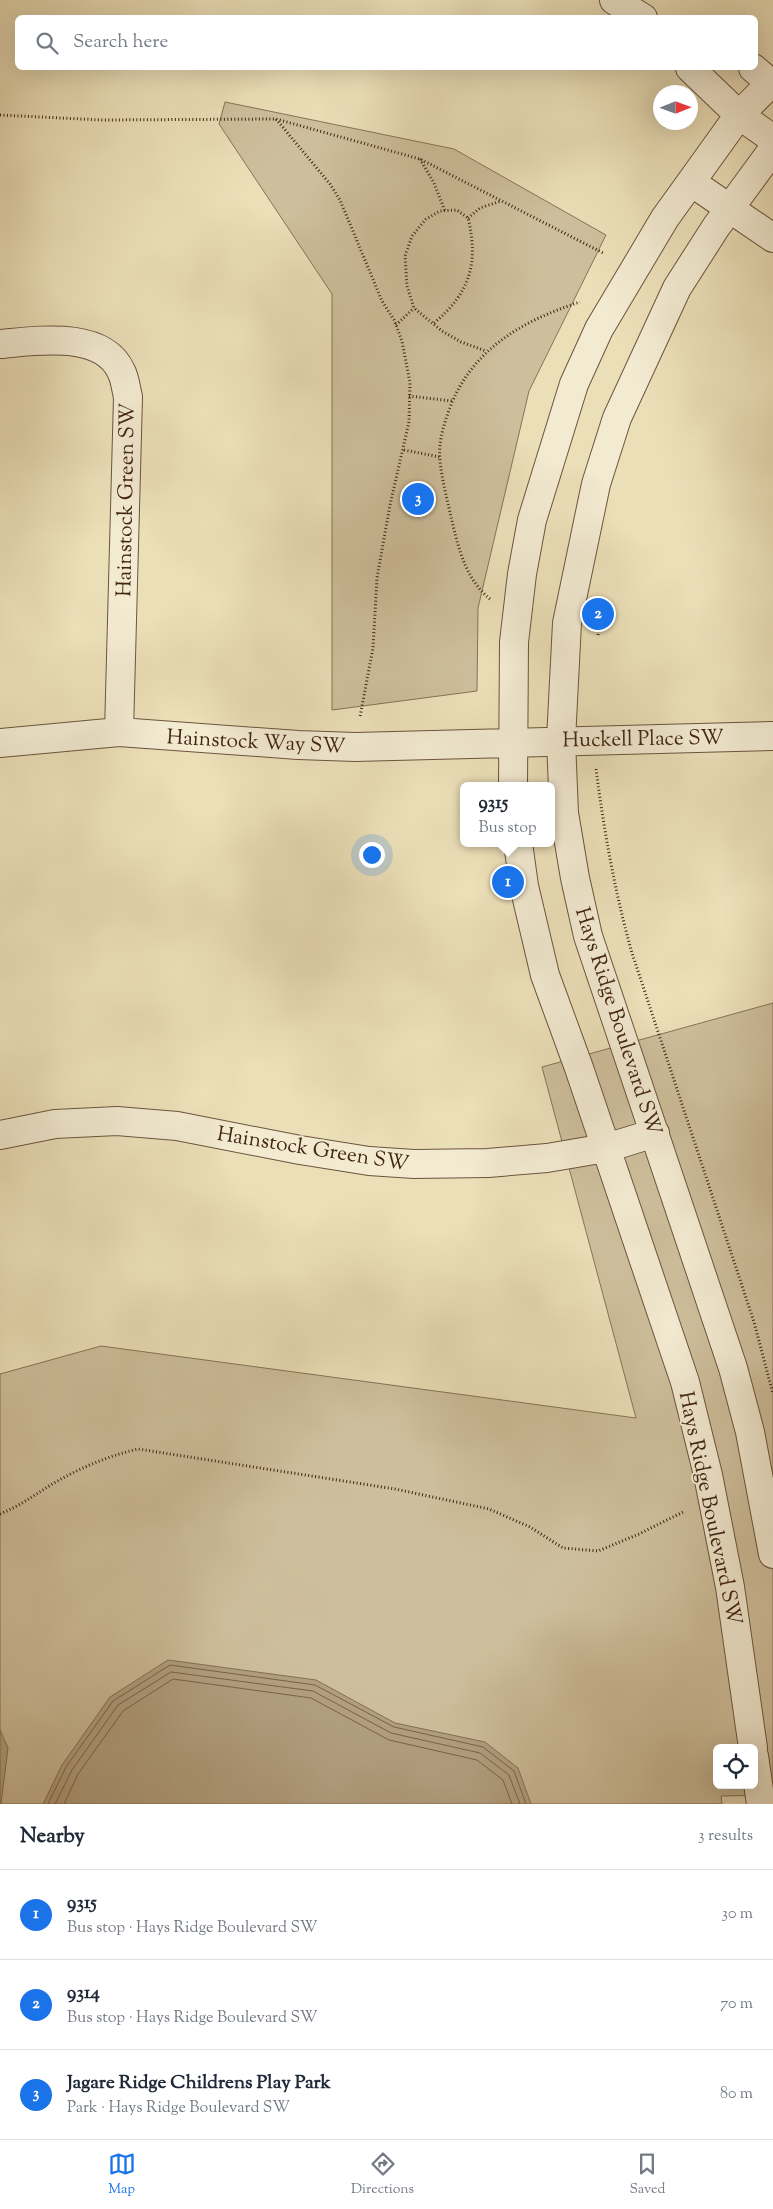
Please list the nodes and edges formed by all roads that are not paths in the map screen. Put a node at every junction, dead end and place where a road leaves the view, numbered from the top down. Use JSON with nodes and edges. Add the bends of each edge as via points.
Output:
{"nodes":[{"id":1,"x":614,"y":0,"type":"edge"},
{"id":2,"x":638,"y":15,"type":"edge"},
{"id":3,"x":692,"y":70,"type":"edge"},
{"id":4,"x":768,"y":79,"type":"edge"},
{"id":5,"x":740,"y":115,"type":"junction"},
{"id":6,"x":773,"y":139,"type":"edge"},
{"id":7,"x":773,"y":150,"type":"edge"},
{"id":8,"x":691,"y":182,"type":"junction"},
{"id":9,"x":730,"y":209,"type":"junction"},
{"id":10,"x":773,"y":238,"type":"edge"},
{"id":11,"x":0,"y":344,"type":"edge"},
{"id":12,"x":119,"y":732,"type":"junction"},
{"id":13,"x":773,"y":736,"type":"edge"},
{"id":14,"x":561,"y":740,"type":"junction"},
{"id":15,"x":512,"y":741,"type":"junction"},
{"id":16,"x":0,"y":742,"type":"edge"},
{"id":17,"x":513,"y":782,"type":"edge"},
{"id":18,"x":519,"y":847,"type":"edge"},
{"id":19,"x":655,"y":1133,"type":"junction"},
{"id":20,"x":0,"y":1135,"type":"edge"},
{"id":21,"x":606,"y":1148,"type":"junction"},
{"id":22,"x":773,"y":1554,"type":"edge"},
{"id":23,"x":752,"y":1744,"type":"edge"},
{"id":24,"x":758,"y":1783,"type":"edge"},
{"id":25,"x":761,"y":1804,"type":"edge"}],
"edges":[{"from":1,"to":2,"type":"street"},
{"from":3,"to":5,"type":"street"},
{"from":4,"to":5,"type":"street"},
{"from":5,"to":6,"type":"street"},
{"from":5,"to":8,"type":"street"},
{"from":7,"to":9,"type":"street","name":"Hays Ridge Boulevard SW"},
{"from":8,"to":9,"type":"street"},
{"from":8,"to":15,"type":"street","via":[[625,282],[599,328],[574,384],[532,520],[522,574],[514,642]]},
{"from":9,"to":10,"type":"street"},
{"from":9,"to":14,"type":"street","name":"Hays Ridge Boulevard SW","via":[[677,288],[617,418],[599,474],[567,623]]},
{"from":11,"to":12,"type":"street","name":"Hainstock Green SW","via":[[51,340],[81,344],[104,350],[121,370],[128,397]]},
{"from":12,"to":15,"type":"street","name":"Hainstock Way SW","via":[[298,745],[396,747]]},
{"from":12,"to":16,"type":"street","name":"Hainstock Way SW"},
{"from":13,"to":14,"type":"street","name":"Huckell Place SW"},
{"from":14,"to":15,"type":"street","name":"Huckell Place SW"},
{"from":14,"to":19,"type":"street","name":"Hays Ridge Boulevard SW","via":[[564,813],[588,936]]},
{"from":15,"to":17,"type":"street"},
{"from":18,"to":21,"type":"street","name":"Hays Ridge Boulevard SW","via":[[524,886],[545,975]]},
{"from":19,"to":21,"type":"street","name":"Hainstock Green SW"},
{"from":19,"to":22,"type":"street","name":"Hays Ridge Boulevard SW","via":[[733,1368],[750,1432]]},
{"from":20,"to":21,"type":"street","name":"Hainstock Green SW","via":[[55,1124],[116,1122],[177,1126],[300,1150],[369,1161],[414,1164],[488,1163]]},
{"from":21,"to":23,"type":"street","name":"Hays Ridge Boulevard SW","via":[[685,1382],[708,1475],[730,1587]]},
{"from":24,"to":25,"type":"street"}]}
